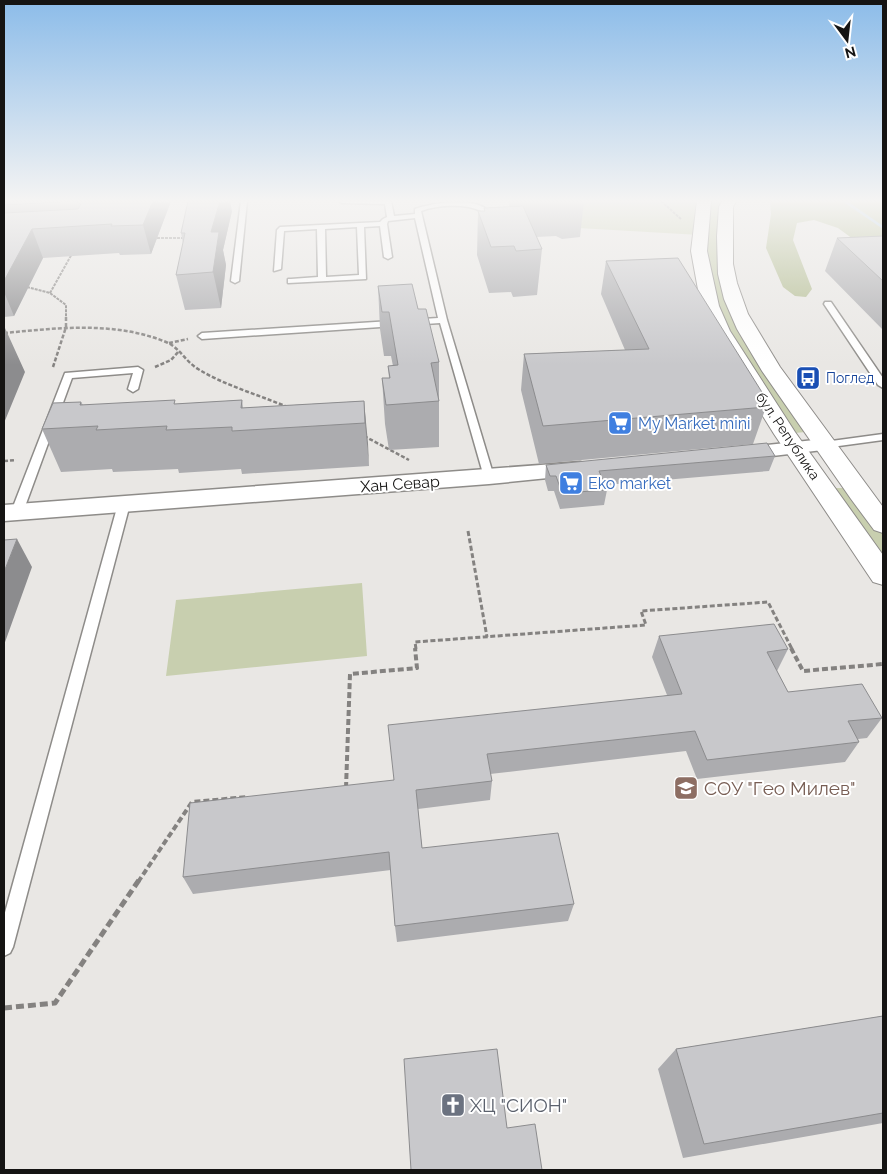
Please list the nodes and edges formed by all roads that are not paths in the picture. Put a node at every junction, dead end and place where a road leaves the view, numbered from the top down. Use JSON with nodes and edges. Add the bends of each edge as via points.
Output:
{"nodes":[{"id":1,"x":238,"y":256,"type":"edge"},
{"id":2,"x":278,"y":256,"type":"edge"},
{"id":3,"x":322,"y":256,"type":"edge"},
{"id":4,"x":362,"y":256,"type":"edge"},
{"id":5,"x":428,"y":256,"type":"edge"},
{"id":6,"x":700,"y":256,"type":"edge"},
{"id":7,"x":723,"y":256,"type":"edge"},
{"id":8,"x":277,"y":270,"type":"dead end"},
{"id":9,"x":322,"y":279,"type":"junction"},
{"id":10,"x":235,"y":281,"type":"dead end"},
{"id":11,"x":291,"y":281,"type":"dead end"},
{"id":12,"x":828,"y":304,"type":"dead end"},
{"id":13,"x":443,"y":320,"type":"junction"},
{"id":14,"x":202,"y":336,"type":"dead end"},
{"id":15,"x":883,"y":385,"type":"edge"},
{"id":16,"x":133,"y":389,"type":"dead end"},
{"id":17,"x":883,"y":438,"type":"edge"},
{"id":18,"x":824,"y":445,"type":"junction"},
{"id":19,"x":795,"y":447,"type":"junction"},
{"id":20,"x":718,"y":456,"type":"edge"},
{"id":21,"x":596,"y":467,"type":"edge"},
{"id":22,"x":489,"y":477,"type":"junction"},
{"id":23,"x":124,"y":504,"type":"junction"},
{"id":24,"x":10,"y":512,"type":"edge"},
{"id":25,"x":883,"y":524,"type":"edge"},
{"id":26,"x":883,"y":576,"type":"edge"},
{"id":27,"x":4,"y":947,"type":"edge"}],
"edges":[{"from":1,"to":10,"type":"lane"},
{"from":2,"to":8,"type":"lane"},
{"from":3,"to":9,"type":"lane"},
{"from":4,"to":9,"type":"lane","via":[[363,277]]},
{"from":5,"to":13,"type":"lane"},
{"from":6,"to":19,"type":"street","name":"бул. Република","via":[[710,306],[720,331]]},
{"from":7,"to":18,"type":"street","name":"бул. Република","via":[[736,307],[760,353]]},
{"from":9,"to":11,"type":"lane"},
{"from":12,"to":15,"type":"lane"},
{"from":13,"to":14,"type":"lane"},
{"from":13,"to":22,"type":"lane"},
{"from":16,"to":24,"type":"lane","via":[[138,370],[68,375]]},
{"from":17,"to":18,"type":"lane"},
{"from":18,"to":19,"type":"street"},
{"from":18,"to":25,"type":"street","name":"бул. Република"},
{"from":19,"to":20,"type":"street"},
{"from":19,"to":26,"type":"street","name":"бул. Република"},
{"from":21,"to":22,"type":"street","name":"Хан Севар"},
{"from":22,"to":23,"type":"street","name":"Хан Севар"},
{"from":23,"to":24,"type":"street","name":"Хан Севар"},
{"from":23,"to":27,"type":"lane"}]}
